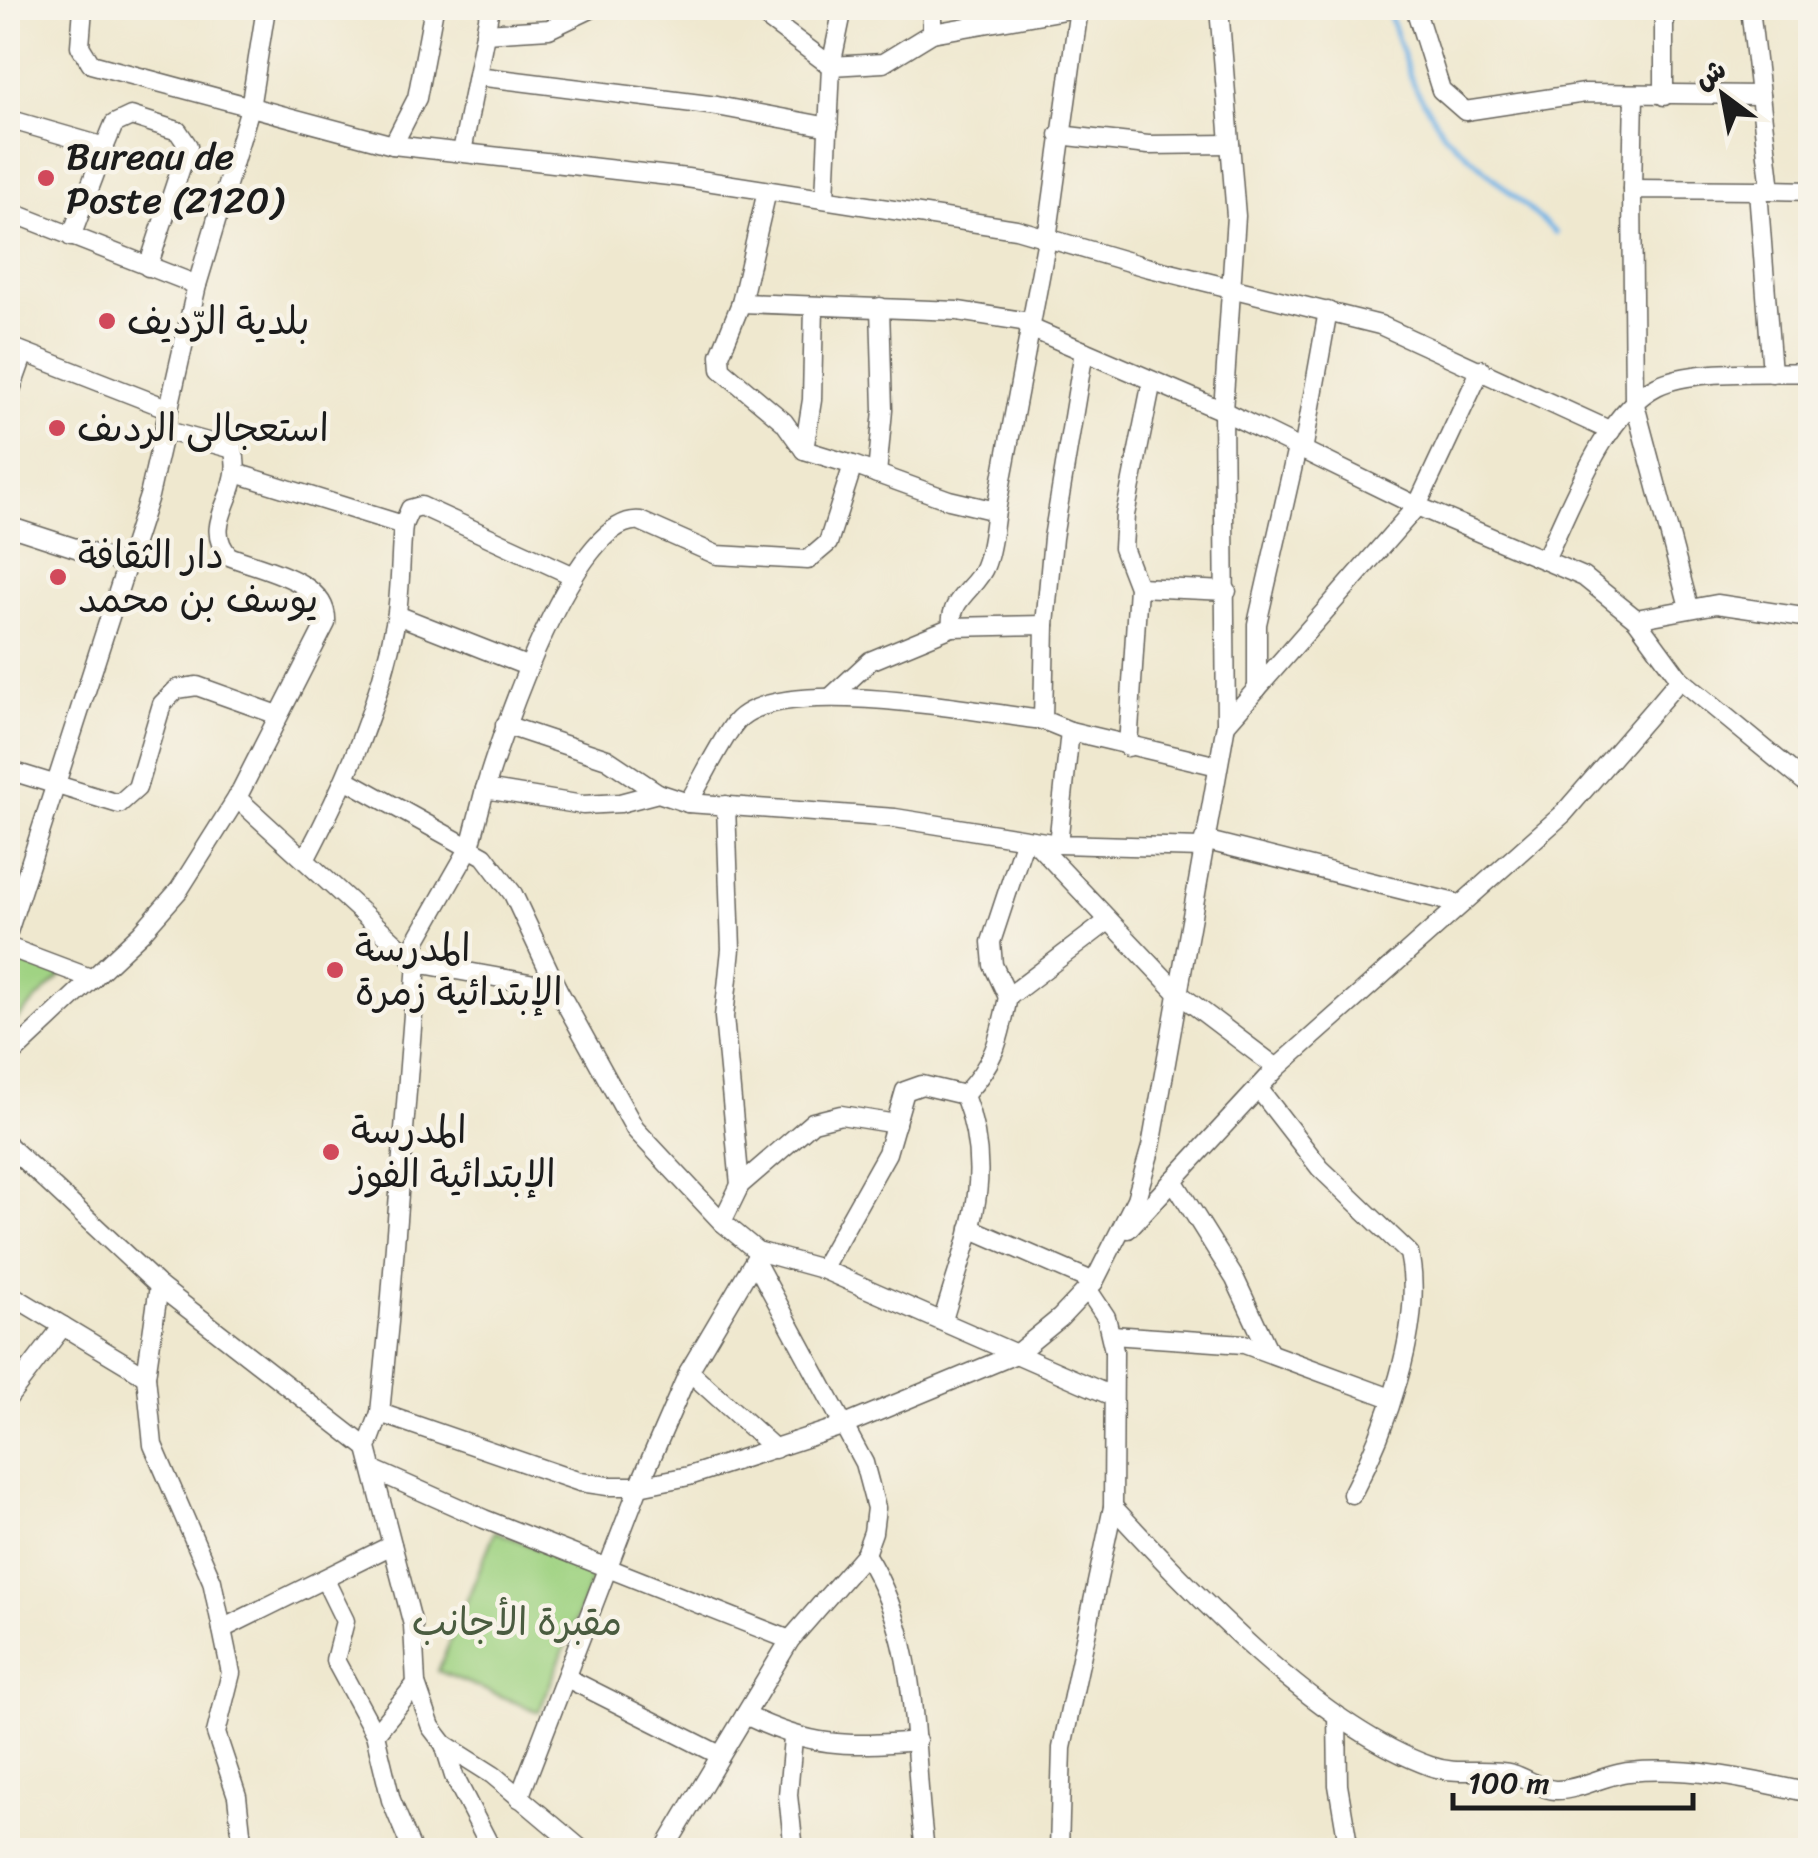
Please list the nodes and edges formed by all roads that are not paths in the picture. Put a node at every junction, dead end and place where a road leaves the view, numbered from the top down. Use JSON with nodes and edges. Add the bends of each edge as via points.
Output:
{"nodes":[{"id":1,"x":83,"y":8,"type":"edge"},
{"id":2,"x":266,"y":8,"type":"edge"},
{"id":3,"x":434,"y":8,"type":"edge"},
{"id":4,"x":490,"y":8,"type":"edge"},
{"id":5,"x":593,"y":8,"type":"edge"},
{"id":6,"x":726,"y":8,"type":"edge"},
{"id":7,"x":843,"y":8,"type":"edge"},
{"id":8,"x":932,"y":8,"type":"edge"},
{"id":9,"x":1078,"y":8,"type":"edge"},
{"id":10,"x":1219,"y":8,"type":"edge"},
{"id":11,"x":1415,"y":8,"type":"edge"},
{"id":12,"x":1664,"y":8,"type":"edge"},
{"id":13,"x":1750,"y":8,"type":"edge"},
{"id":14,"x":485,"y":33,"type":"junction"},
{"id":15,"x":932,"y":33,"type":"junction"},
{"id":16,"x":832,"y":66,"type":"junction"},
{"id":17,"x":476,"y":76,"type":"junction"},
{"id":18,"x":1760,"y":94,"type":"junction"},
{"id":19,"x":1634,"y":95,"type":"junction"},
{"id":20,"x":1664,"y":96,"type":"junction"},
{"id":21,"x":250,"y":108,"type":"junction"},
{"id":22,"x":8,"y":119,"type":"edge"},
{"id":23,"x":829,"y":127,"type":"junction"},
{"id":24,"x":1058,"y":135,"type":"junction"},
{"id":25,"x":1230,"y":144,"type":"junction"},
{"id":26,"x":397,"y":145,"type":"junction"},
{"id":27,"x":104,"y":148,"type":"junction"},
{"id":28,"x":457,"y":151,"type":"junction"},
{"id":29,"x":1632,"y":189,"type":"junction"},
{"id":30,"x":767,"y":190,"type":"junction"},
{"id":31,"x":1764,"y":190,"type":"junction"},
{"id":32,"x":1810,"y":191,"type":"edge"},
{"id":33,"x":826,"y":198,"type":"junction"},
{"id":34,"x":8,"y":211,"type":"edge"},
{"id":35,"x":71,"y":237,"type":"junction"},
{"id":36,"x":1046,"y":239,"type":"junction"},
{"id":37,"x":148,"y":267,"type":"junction"},
{"id":38,"x":197,"y":285,"type":"junction"},
{"id":39,"x":1230,"y":290,"type":"junction"},
{"id":40,"x":741,"y":303,"type":"junction"},
{"id":41,"x":814,"y":306,"type":"junction"},
{"id":42,"x":880,"y":307,"type":"junction"},
{"id":43,"x":1328,"y":311,"type":"junction"},
{"id":44,"x":1029,"y":325,"type":"junction"},
{"id":45,"x":16,"y":350,"type":"edge"},
{"id":46,"x":1084,"y":351,"type":"junction"},
{"id":47,"x":1481,"y":369,"type":"junction"},
{"id":48,"x":1810,"y":372,"type":"edge"},
{"id":49,"x":1772,"y":374,"type":"junction"},
{"id":50,"x":1152,"y":381,"type":"junction"},
{"id":51,"x":8,"y":398,"type":"edge"},
{"id":52,"x":1634,"y":400,"type":"junction"},
{"id":53,"x":169,"y":408,"type":"junction"},
{"id":54,"x":1223,"y":411,"type":"junction"},
{"id":55,"x":164,"y":430,"type":"junction"},
{"id":56,"x":1611,"y":431,"type":"junction"},
{"id":57,"x":804,"y":450,"type":"junction"},
{"id":58,"x":1300,"y":450,"type":"junction"},
{"id":59,"x":853,"y":465,"type":"junction"},
{"id":60,"x":238,"y":474,"type":"junction"},
{"id":61,"x":877,"y":474,"type":"junction"},
{"id":62,"x":1417,"y":506,"type":"junction"},
{"id":63,"x":996,"y":511,"type":"junction"},
{"id":64,"x":401,"y":525,"type":"junction"},
{"id":65,"x":9,"y":531,"type":"edge"},
{"id":66,"x":1545,"y":559,"type":"junction"},
{"id":67,"x":128,"y":565,"type":"junction"},
{"id":68,"x":574,"y":576,"type":"junction"},
{"id":69,"x":1138,"y":587,"type":"junction"},
{"id":70,"x":1227,"y":591,"type":"junction"},
{"id":71,"x":1688,"y":607,"type":"junction"},
{"id":72,"x":397,"y":615,"type":"junction"},
{"id":73,"x":1810,"y":618,"type":"edge"},
{"id":74,"x":1636,"y":619,"type":"junction"},
{"id":75,"x":1044,"y":625,"type":"junction"},
{"id":76,"x":952,"y":627,"type":"junction"},
{"id":77,"x":530,"y":667,"type":"junction"},
{"id":78,"x":1680,"y":678,"type":"junction"},
{"id":79,"x":1257,"y":689,"type":"junction"},
{"id":80,"x":831,"y":698,"type":"junction"},
{"id":81,"x":278,"y":715,"type":"junction"},
{"id":82,"x":1043,"y":720,"type":"junction"},
{"id":83,"x":1226,"y":724,"type":"junction"},
{"id":84,"x":505,"y":725,"type":"junction"},
{"id":85,"x":1070,"y":731,"type":"junction"},
{"id":86,"x":1128,"y":747,"type":"junction"},
{"id":87,"x":1218,"y":766,"type":"junction"},
{"id":88,"x":8,"y":770,"type":"edge"},
{"id":89,"x":347,"y":780,"type":"junction"},
{"id":90,"x":57,"y":786,"type":"junction"},
{"id":91,"x":1810,"y":786,"type":"edge"},
{"id":92,"x":485,"y":789,"type":"junction"},
{"id":93,"x":658,"y":793,"type":"junction"},
{"id":94,"x":237,"y":798,"type":"junction"},
{"id":95,"x":688,"y":803,"type":"junction"},
{"id":96,"x":726,"y":805,"type":"junction"},
{"id":97,"x":1030,"y":842,"type":"junction"},
{"id":98,"x":1058,"y":844,"type":"junction"},
{"id":99,"x":1203,"y":844,"type":"junction"},
{"id":100,"x":470,"y":847,"type":"junction"},
{"id":101,"x":302,"y":854,"type":"junction"},
{"id":102,"x":1459,"y":904,"type":"junction"},
{"id":103,"x":1108,"y":921,"type":"junction"},
{"id":104,"x":8,"y":932,"type":"edge"},
{"id":105,"x":8,"y":948,"type":"edge"},
{"id":106,"x":413,"y":958,"type":"junction"},
{"id":107,"x":93,"y":979,"type":"junction"},
{"id":108,"x":557,"y":988,"type":"junction"},
{"id":109,"x":1178,"y":993,"type":"junction"},
{"id":110,"x":1008,"y":997,"type":"junction"},
{"id":111,"x":8,"y":1058,"type":"edge"},
{"id":112,"x":1277,"y":1068,"type":"junction"},
{"id":113,"x":1258,"y":1088,"type":"junction"},
{"id":114,"x":964,"y":1095,"type":"junction"},
{"id":115,"x":896,"y":1124,"type":"junction"},
{"id":116,"x":12,"y":1149,"type":"edge"},
{"id":117,"x":1173,"y":1180,"type":"junction"},
{"id":118,"x":740,"y":1184,"type":"junction"},
{"id":119,"x":722,"y":1222,"type":"junction"},
{"id":120,"x":970,"y":1228,"type":"junction"},
{"id":121,"x":1114,"y":1244,"type":"junction"},
{"id":122,"x":757,"y":1257,"type":"junction"},
{"id":123,"x":822,"y":1269,"type":"junction"},
{"id":124,"x":159,"y":1286,"type":"junction"},
{"id":125,"x":1091,"y":1286,"type":"junction"},
{"id":126,"x":8,"y":1293,"type":"edge"},
{"id":127,"x":943,"y":1320,"type":"junction"},
{"id":128,"x":62,"y":1326,"type":"junction"},
{"id":129,"x":1112,"y":1335,"type":"junction"},
{"id":130,"x":1269,"y":1352,"type":"junction"},
{"id":131,"x":1016,"y":1354,"type":"junction"},
{"id":132,"x":690,"y":1371,"type":"junction"},
{"id":133,"x":146,"y":1376,"type":"junction"},
{"id":134,"x":1112,"y":1396,"type":"junction"},
{"id":135,"x":8,"y":1398,"type":"edge"},
{"id":136,"x":1391,"y":1398,"type":"junction"},
{"id":137,"x":380,"y":1414,"type":"junction"},
{"id":138,"x":845,"y":1425,"type":"junction"},
{"id":139,"x":367,"y":1448,"type":"junction"},
{"id":140,"x":775,"y":1449,"type":"junction"},
{"id":141,"x":374,"y":1470,"type":"junction"},
{"id":142,"x":639,"y":1486,"type":"junction"},
{"id":143,"x":1352,"y":1494,"type":"dead end"},
{"id":144,"x":1113,"y":1507,"type":"junction"},
{"id":145,"x":392,"y":1545,"type":"junction"},
{"id":146,"x":865,"y":1554,"type":"junction"},
{"id":147,"x":611,"y":1569,"type":"junction"},
{"id":148,"x":325,"y":1580,"type":"junction"},
{"id":149,"x":222,"y":1629,"type":"junction"},
{"id":150,"x":790,"y":1640,"type":"junction"},
{"id":151,"x":567,"y":1678,"type":"junction"},
{"id":152,"x":416,"y":1684,"type":"junction"},
{"id":153,"x":1337,"y":1714,"type":"junction"},
{"id":154,"x":745,"y":1715,"type":"junction"},
{"id":155,"x":376,"y":1734,"type":"junction"},
{"id":156,"x":793,"y":1738,"type":"junction"},
{"id":157,"x":917,"y":1741,"type":"junction"},
{"id":158,"x":444,"y":1744,"type":"junction"},
{"id":159,"x":720,"y":1755,"type":"junction"},
{"id":160,"x":1810,"y":1792,"type":"edge"},
{"id":161,"x":518,"y":1798,"type":"junction"},
{"id":162,"x":243,"y":1850,"type":"edge"},
{"id":163,"x":412,"y":1850,"type":"edge"},
{"id":164,"x":492,"y":1850,"type":"edge"},
{"id":165,"x":582,"y":1850,"type":"edge"},
{"id":166,"x":664,"y":1850,"type":"edge"},
{"id":167,"x":794,"y":1850,"type":"edge"},
{"id":168,"x":925,"y":1850,"type":"edge"},
{"id":169,"x":1058,"y":1850,"type":"edge"},
{"id":170,"x":1349,"y":1850,"type":"edge"}],
"edges":[{"from":1,"to":21,"type":"street","via":[[80,46],[90,64]]},
{"from":2,"to":21,"type":"street"},
{"from":3,"to":26,"type":"street","via":[[417,98]]},
{"from":4,"to":14,"type":"street"},
{"from":5,"to":14,"type":"street","via":[[549,29]]},
{"from":6,"to":16,"type":"street","via":[[763,14]]},
{"from":7,"to":16,"type":"street"},
{"from":8,"to":15,"type":"street"},
{"from":9,"to":15,"type":"street"},
{"from":9,"to":24,"type":"street"},
{"from":10,"to":25,"type":"street"},
{"from":11,"to":19,"type":"street","via":[[1441,90],[1456,108],[1476,112],[1586,92]]},
{"from":12,"to":20,"type":"street"},
{"from":13,"to":18,"type":"street"},
{"from":14,"to":17,"type":"street"},
{"from":15,"to":16,"type":"street","via":[[883,64]]},
{"from":16,"to":23,"type":"street"},
{"from":17,"to":23,"type":"street"},
{"from":17,"to":28,"type":"street"},
{"from":18,"to":20,"type":"street"},
{"from":18,"to":31,"type":"street"},
{"from":19,"to":20,"type":"street"},
{"from":19,"to":29,"type":"street"},
{"from":21,"to":26,"type":"street"},
{"from":21,"to":38,"type":"street"},
{"from":22,"to":27,"type":"street"},
{"from":23,"to":33,"type":"street"},
{"from":24,"to":25,"type":"street","via":[[1148,145]]},
{"from":24,"to":36,"type":"street"},
{"from":25,"to":39,"type":"street","via":[[1236,216]]},
{"from":26,"to":28,"type":"street"},
{"from":27,"to":35,"type":"street"},
{"from":27,"to":37,"type":"street","via":[[114,124],[131,116],[178,131],[188,146]]},
{"from":28,"to":30,"type":"street"},
{"from":29,"to":31,"type":"street"},
{"from":29,"to":52,"type":"street"},
{"from":30,"to":33,"type":"street"},
{"from":30,"to":40,"type":"street"},
{"from":31,"to":32,"type":"street"},
{"from":31,"to":49,"type":"street"},
{"from":33,"to":36,"type":"street","via":[[986,222]]},
{"from":34,"to":35,"type":"street"},
{"from":35,"to":37,"type":"street"},
{"from":36,"to":39,"type":"street"},
{"from":36,"to":44,"type":"street"},
{"from":37,"to":38,"type":"street"},
{"from":38,"to":53,"type":"street"},
{"from":39,"to":43,"type":"street"},
{"from":39,"to":54,"type":"street"},
{"from":40,"to":41,"type":"street"},
{"from":40,"to":57,"type":"street","via":[[720,354],[722,369],[784,422]]},
{"from":41,"to":42,"type":"street"},
{"from":41,"to":57,"type":"street"},
{"from":42,"to":44,"type":"street","via":[[1000,315]]},
{"from":42,"to":61,"type":"street"},
{"from":43,"to":47,"type":"street","via":[[1380,325]]},
{"from":43,"to":58,"type":"street"},
{"from":44,"to":46,"type":"street"},
{"from":44,"to":63,"type":"street"},
{"from":45,"to":51,"type":"street"},
{"from":45,"to":53,"type":"street"},
{"from":46,"to":50,"type":"street"},
{"from":46,"to":75,"type":"street"},
{"from":47,"to":56,"type":"street"},
{"from":47,"to":62,"type":"street"},
{"from":48,"to":49,"type":"street"},
{"from":49,"to":52,"type":"street","via":[[1659,384]]},
{"from":50,"to":54,"type":"street"},
{"from":50,"to":69,"type":"street","via":[[1122,548]]},
{"from":52,"to":56,"type":"street"},
{"from":52,"to":71,"type":"street"},
{"from":53,"to":55,"type":"street"},
{"from":54,"to":58,"type":"street"},
{"from":54,"to":70,"type":"street"},
{"from":55,"to":60,"type":"street","via":[[234,449]]},
{"from":55,"to":67,"type":"street"},
{"from":56,"to":66,"type":"street"},
{"from":57,"to":59,"type":"street"},
{"from":58,"to":62,"type":"street"},
{"from":58,"to":79,"type":"street","via":[[1257,624]]},
{"from":59,"to":61,"type":"street"},
{"from":59,"to":68,"type":"street","via":[[828,543],[808,560],[716,555],[627,519],[606,534]]},
{"from":60,"to":64,"type":"street"},
{"from":60,"to":81,"type":"street","via":[[219,521],[223,549],[311,589],[326,613]]},
{"from":61,"to":63,"type":"street"},
{"from":62,"to":66,"type":"street"},
{"from":62,"to":79,"type":"street"},
{"from":63,"to":76,"type":"street","via":[[984,569],[966,588]]},
{"from":64,"to":68,"type":"street","via":[[410,509],[421,506]]},
{"from":64,"to":72,"type":"street"},
{"from":65,"to":67,"type":"street"},
{"from":66,"to":74,"type":"street","via":[[1584,577]]},
{"from":67,"to":90,"type":"street"},
{"from":68,"to":77,"type":"street"},
{"from":69,"to":70,"type":"street"},
{"from":69,"to":86,"type":"street"},
{"from":70,"to":83,"type":"street"},
{"from":71,"to":73,"type":"street","via":[[1749,606]]},
{"from":71,"to":74,"type":"street"},
{"from":72,"to":77,"type":"street"},
{"from":72,"to":89,"type":"street"},
{"from":74,"to":78,"type":"street"},
{"from":75,"to":76,"type":"street"},
{"from":75,"to":82,"type":"street"},
{"from":76,"to":80,"type":"street","via":[[870,660]]},
{"from":77,"to":84,"type":"street"},
{"from":78,"to":91,"type":"street"},
{"from":78,"to":102,"type":"street","via":[[1563,814]]},
{"from":79,"to":83,"type":"street"},
{"from":80,"to":82,"type":"street"},
{"from":80,"to":95,"type":"street","via":[[764,702],[735,722]]},
{"from":81,"to":90,"type":"street","via":[[197,686],[176,689],[162,704],[131,797],[110,804]]},
{"from":81,"to":94,"type":"street"},
{"from":82,"to":85,"type":"street"},
{"from":83,"to":87,"type":"street"},
{"from":84,"to":92,"type":"street"},
{"from":84,"to":93,"type":"street","via":[[608,758]]},
{"from":85,"to":86,"type":"street"},
{"from":85,"to":98,"type":"street"},
{"from":86,"to":87,"type":"street"},
{"from":87,"to":99,"type":"street"},
{"from":88,"to":90,"type":"street"},
{"from":89,"to":100,"type":"street"},
{"from":89,"to":101,"type":"street"},
{"from":90,"to":104,"type":"street"},
{"from":92,"to":93,"type":"street","via":[[603,806]]},
{"from":92,"to":100,"type":"street"},
{"from":93,"to":95,"type":"street"},
{"from":94,"to":101,"type":"street"},
{"from":94,"to":107,"type":"street","via":[[179,890]]},
{"from":95,"to":96,"type":"street"},
{"from":96,"to":97,"type":"street","via":[[895,818]]},
{"from":96,"to":118,"type":"street","via":[[731,949],[724,1018]]},
{"from":97,"to":98,"type":"street"},
{"from":97,"to":103,"type":"street"},
{"from":97,"to":110,"type":"street","via":[[991,942]]},
{"from":98,"to":99,"type":"street"},
{"from":99,"to":102,"type":"street"},
{"from":99,"to":109,"type":"street"},
{"from":100,"to":106,"type":"street"},
{"from":100,"to":108,"type":"street","via":[[513,894]]},
{"from":101,"to":106,"type":"street"},
{"from":102,"to":112,"type":"street"},
{"from":103,"to":109,"type":"street"},
{"from":103,"to":110,"type":"street"},
{"from":105,"to":107,"type":"street"},
{"from":106,"to":108,"type":"street"},
{"from":106,"to":137,"type":"street"},
{"from":107,"to":111,"type":"street"},
{"from":108,"to":119,"type":"street","via":[[635,1129]]},
{"from":109,"to":112,"type":"street"},
{"from":109,"to":121,"type":"street","via":[[1151,1147]]},
{"from":110,"to":114,"type":"street","via":[[997,1050]]},
{"from":112,"to":113,"type":"street"},
{"from":113,"to":117,"type":"street"},
{"from":113,"to":136,"type":"street","via":[[1320,1168],[1409,1253],[1412,1299]]},
{"from":114,"to":115,"type":"street","via":[[916,1084],[906,1090]]},
{"from":114,"to":120,"type":"street","via":[[982,1159]]},
{"from":115,"to":118,"type":"street","via":[[841,1116],[813,1122]]},
{"from":115,"to":123,"type":"street","via":[[873,1183]]},
{"from":116,"to":124,"type":"street"},
{"from":117,"to":121,"type":"street"},
{"from":117,"to":130,"type":"street","via":[[1235,1279]]},
{"from":118,"to":119,"type":"street"},
{"from":119,"to":122,"type":"street"},
{"from":120,"to":125,"type":"street"},
{"from":120,"to":127,"type":"street"},
{"from":121,"to":125,"type":"street"},
{"from":122,"to":123,"type":"street"},
{"from":122,"to":132,"type":"street"},
{"from":122,"to":138,"type":"street"},
{"from":123,"to":127,"type":"street"},
{"from":124,"to":133,"type":"street"},
{"from":124,"to":139,"type":"street"},
{"from":125,"to":129,"type":"street"},
{"from":125,"to":131,"type":"street"},
{"from":126,"to":128,"type":"street"},
{"from":127,"to":131,"type":"street"},
{"from":128,"to":133,"type":"street"},
{"from":128,"to":135,"type":"street"},
{"from":129,"to":130,"type":"street","via":[[1220,1340]]},
{"from":129,"to":134,"type":"street"},
{"from":130,"to":136,"type":"street"},
{"from":131,"to":134,"type":"street"},
{"from":131,"to":138,"type":"street"},
{"from":132,"to":140,"type":"street"},
{"from":132,"to":142,"type":"street"},
{"from":133,"to":149,"type":"street","via":[[153,1445],[206,1565]]},
{"from":134,"to":144,"type":"street"},
{"from":136,"to":143,"type":"street"},
{"from":137,"to":139,"type":"street"},
{"from":137,"to":142,"type":"street","via":[[580,1482]]},
{"from":138,"to":140,"type":"street"},
{"from":138,"to":146,"type":"street","via":[[874,1496]]},
{"from":139,"to":141,"type":"street"},
{"from":140,"to":142,"type":"street"},
{"from":141,"to":145,"type":"street"},
{"from":141,"to":147,"type":"street"},
{"from":142,"to":147,"type":"street"},
{"from":144,"to":153,"type":"street","via":[[1204,1603]]},
{"from":144,"to":169,"type":"street","via":[[1062,1748]]},
{"from":145,"to":148,"type":"street"},
{"from":145,"to":152,"type":"street","via":[[413,1625]]},
{"from":146,"to":150,"type":"street"},
{"from":146,"to":157,"type":"street","via":[[899,1623]]},
{"from":147,"to":150,"type":"street"},
{"from":147,"to":151,"type":"street"},
{"from":148,"to":149,"type":"street"},
{"from":148,"to":155,"type":"street","via":[[345,1621],[335,1660]]},
{"from":149,"to":162,"type":"street","via":[[230,1673],[216,1732],[237,1796]]},
{"from":150,"to":154,"type":"street"},
{"from":151,"to":159,"type":"street"},
{"from":151,"to":161,"type":"street"},
{"from":152,"to":155,"type":"street"},
{"from":152,"to":158,"type":"street"},
{"from":153,"to":160,"type":"street","via":[[1428,1766],[1514,1774],[1554,1790],[1607,1775],[1677,1770]]},
{"from":153,"to":170,"type":"street","via":[[1338,1785]]},
{"from":154,"to":156,"type":"street"},
{"from":154,"to":159,"type":"street"},
{"from":155,"to":163,"type":"street","via":[[391,1800]]},
{"from":156,"to":157,"type":"street","via":[[854,1746]]},
{"from":156,"to":167,"type":"street","via":[[788,1795]]},
{"from":157,"to":168,"type":"street"},
{"from":158,"to":161,"type":"street"},
{"from":158,"to":164,"type":"street"},
{"from":159,"to":166,"type":"street"},
{"from":161,"to":165,"type":"street"}]}
